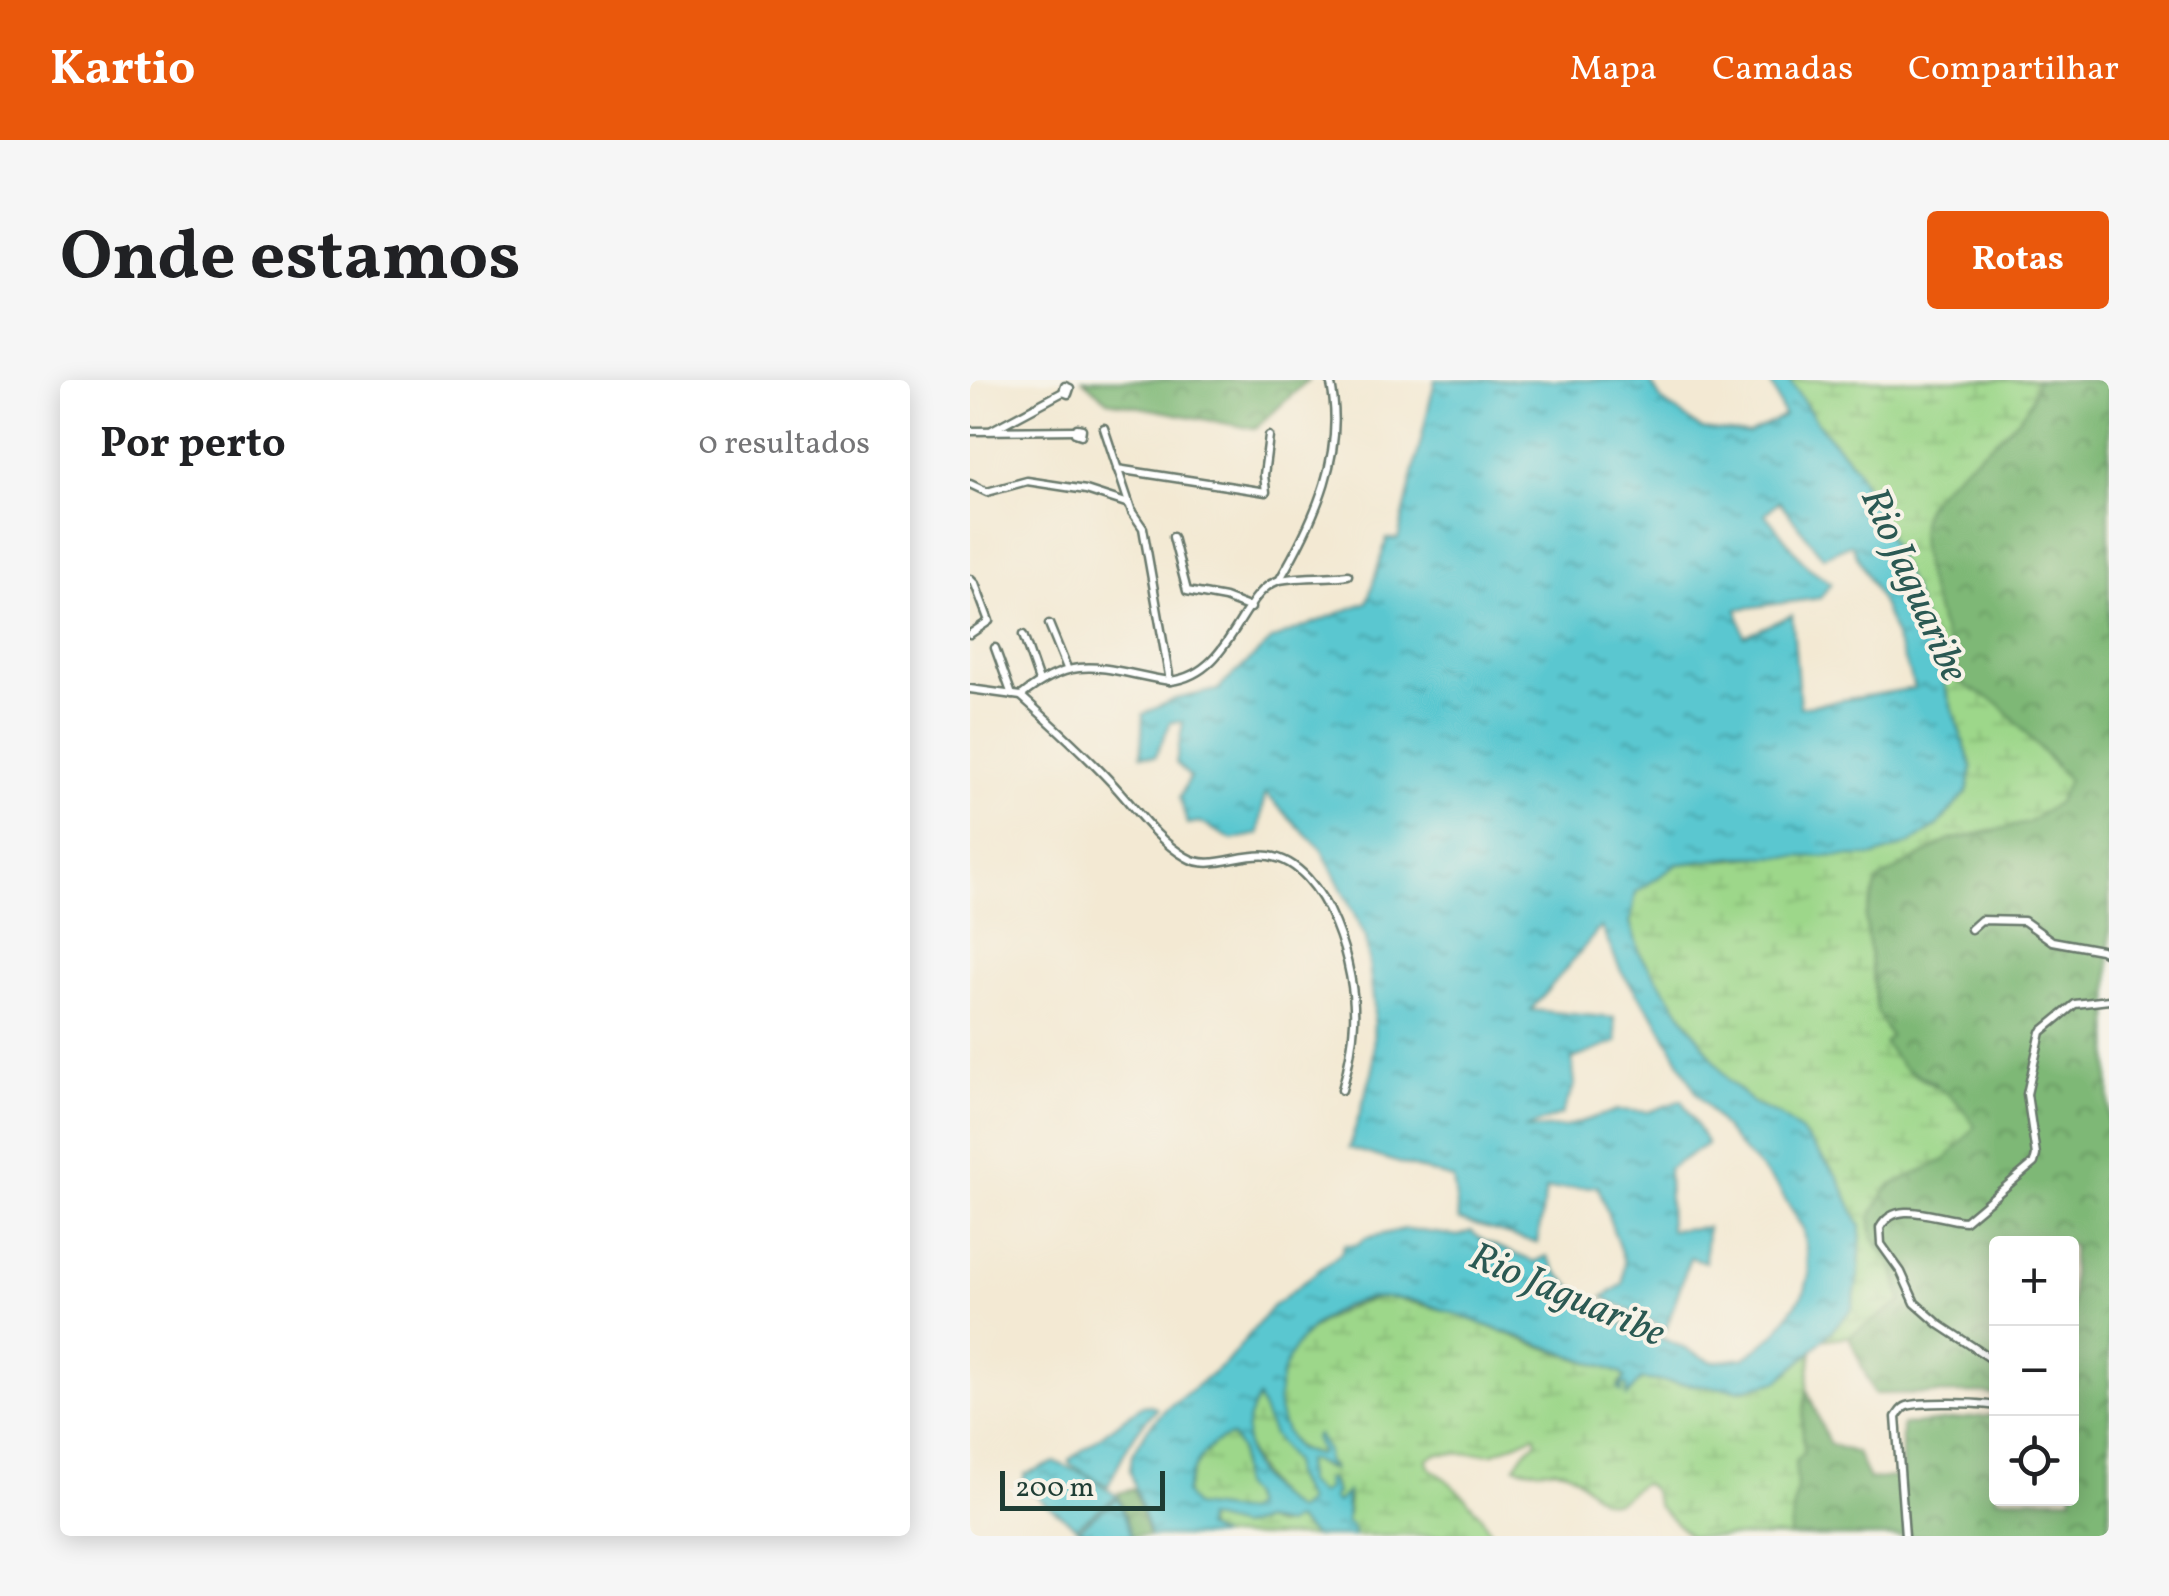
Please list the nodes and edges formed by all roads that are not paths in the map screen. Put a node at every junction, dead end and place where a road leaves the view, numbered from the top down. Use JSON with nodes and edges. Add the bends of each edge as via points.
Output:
{"nodes":[{"id":1,"x":1330,"y":380,"type":"edge"},
{"id":2,"x":1062,"y":392,"type":"dead end"},
{"id":3,"x":1104,"y":428,"type":"dead end"},
{"id":4,"x":1075,"y":430,"type":"dead end"},
{"id":5,"x":970,"y":431,"type":"edge"},
{"id":6,"x":991,"y":431,"type":"junction"},
{"id":7,"x":1268,"y":436,"type":"dead end"},
{"id":8,"x":1117,"y":468,"type":"junction"},
{"id":9,"x":970,"y":484,"type":"edge"},
{"id":10,"x":1129,"y":504,"type":"junction"},
{"id":11,"x":1173,"y":537,"type":"dead end"},
{"id":12,"x":1348,"y":575,"type":"dead end"},
{"id":13,"x":970,"y":579,"type":"edge"},
{"id":14,"x":1280,"y":580,"type":"junction"},
{"id":15,"x":1250,"y":608,"type":"junction"},
{"id":16,"x":1049,"y":624,"type":"dead end"},
{"id":17,"x":970,"y":634,"type":"edge"},
{"id":18,"x":1023,"y":635,"type":"dead end"},
{"id":19,"x":995,"y":648,"type":"dead end"},
{"id":20,"x":1067,"y":668,"type":"junction"},
{"id":21,"x":1040,"y":681,"type":"junction"},
{"id":22,"x":1170,"y":681,"type":"junction"},
{"id":23,"x":970,"y":689,"type":"edge"},
{"id":24,"x":1016,"y":695,"type":"junction"},
{"id":25,"x":1971,"y":930,"type":"dead end"},
{"id":26,"x":2109,"y":954,"type":"edge"},
{"id":27,"x":2109,"y":1000,"type":"edge"},
{"id":28,"x":1342,"y":1090,"type":"dead end"},
{"id":29,"x":1989,"y":1358,"type":"edge"},
{"id":30,"x":1989,"y":1406,"type":"edge"},
{"id":31,"x":1905,"y":1536,"type":"edge"}],
"edges":[{"from":1,"to":14,"type":"street","via":[[1334,453]]},
{"from":2,"to":6,"type":"street"},
{"from":3,"to":8,"type":"street"},
{"from":4,"to":6,"type":"street"},
{"from":5,"to":6,"type":"street"},
{"from":7,"to":8,"type":"street","via":[[1266,492]]},
{"from":8,"to":10,"type":"street"},
{"from":9,"to":10,"type":"street","via":[[987,492],[1027,481]]},
{"from":10,"to":22,"type":"street","via":[[1143,528]]},
{"from":11,"to":15,"type":"street","via":[[1187,591]]},
{"from":12,"to":14,"type":"street"},
{"from":13,"to":17,"type":"street","via":[[989,621]]},
{"from":14,"to":15,"type":"street"},
{"from":15,"to":22,"type":"street","via":[[1203,668]]},
{"from":16,"to":20,"type":"street"},
{"from":18,"to":21,"type":"street"},
{"from":19,"to":24,"type":"street"},
{"from":20,"to":21,"type":"street"},
{"from":20,"to":22,"type":"street"},
{"from":21,"to":24,"type":"street"},
{"from":23,"to":24,"type":"street"},
{"from":24,"to":28,"type":"street","via":[[1089,758],[1181,854],[1205,863],[1271,856],[1320,892],[1351,981],[1354,1019]]},
{"from":25,"to":26,"type":"street","via":[[1982,920],[2024,922],[2052,941]]},
{"from":27,"to":29,"type":"street","via":[[2075,1004],[2041,1032],[2027,1094],[2036,1155],[2030,1169],[1965,1221],[1908,1211],[1880,1228],[1915,1303]]},
{"from":30,"to":31,"type":"street","via":[[1921,1405],[1899,1412]]}]}
